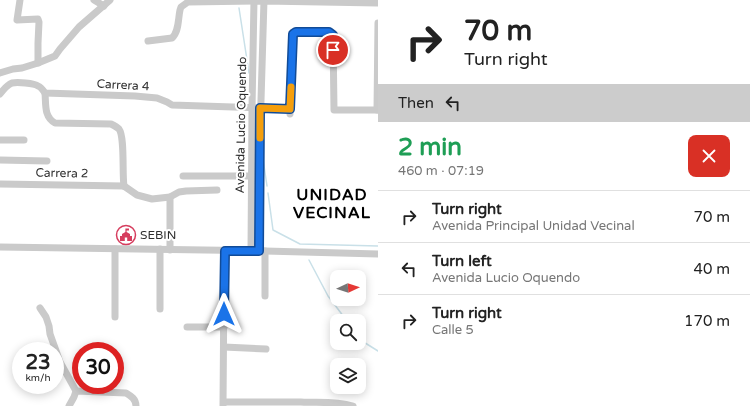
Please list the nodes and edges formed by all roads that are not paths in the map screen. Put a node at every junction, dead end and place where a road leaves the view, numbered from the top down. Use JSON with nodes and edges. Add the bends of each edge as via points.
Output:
{"nodes":[{"id":1,"x":20,"y":0,"type":"edge"},
{"id":2,"x":94,"y":0,"type":"edge"},
{"id":3,"x":110,"y":0,"type":"edge"},
{"id":4,"x":254,"y":1,"type":"edge"},
{"id":5,"x":264,"y":1,"type":"edge"},
{"id":6,"x":378,"y":3,"type":"edge"},
{"id":7,"x":104,"y":6,"type":"junction"},
{"id":8,"x":378,"y":23,"type":"edge"},
{"id":9,"x":148,"y":41,"type":"dead end"},
{"id":10,"x":38,"y":63,"type":"junction"},
{"id":11,"x":0,"y":73,"type":"edge"},
{"id":12,"x":45,"y":93,"type":"junction"},
{"id":13,"x":0,"y":94,"type":"edge"},
{"id":14,"x":252,"y":108,"type":"junction"},
{"id":15,"x":260,"y":108,"type":"junction"},
{"id":16,"x":378,"y":110,"type":"edge"},
{"id":17,"x":0,"y":140,"type":"edge"},
{"id":18,"x":24,"y":140,"type":"dead end"},
{"id":19,"x":0,"y":160,"type":"edge"},
{"id":20,"x":47,"y":161,"type":"dead end"},
{"id":21,"x":183,"y":176,"type":"dead end"},
{"id":22,"x":251,"y":176,"type":"junction"},
{"id":23,"x":0,"y":184,"type":"edge"},
{"id":24,"x":124,"y":186,"type":"junction"},
{"id":25,"x":217,"y":190,"type":"dead end"},
{"id":26,"x":170,"y":197,"type":"junction"},
{"id":27,"x":0,"y":247,"type":"edge"},
{"id":28,"x":115,"y":249,"type":"junction"},
{"id":29,"x":160,"y":249,"type":"junction"},
{"id":30,"x":170,"y":250,"type":"junction"},
{"id":31,"x":225,"y":251,"type":"junction"},
{"id":32,"x":251,"y":251,"type":"junction"},
{"id":33,"x":262,"y":251,"type":"junction"},
{"id":34,"x":378,"y":254,"type":"edge"},
{"id":35,"x":265,"y":296,"type":"dead end"},
{"id":36,"x":40,"y":308,"type":"dead end"},
{"id":37,"x":160,"y":309,"type":"dead end"},
{"id":38,"x":114,"y":316,"type":"dead end"},
{"id":39,"x":187,"y":327,"type":"dead end"},
{"id":40,"x":224,"y":327,"type":"junction"},
{"id":41,"x":224,"y":347,"type":"junction"},
{"id":42,"x":266,"y":349,"type":"dead end"},
{"id":43,"x":72,"y":384,"type":"edge"},
{"id":44,"x":124,"y":393,"type":"edge"},
{"id":45,"x":75,"y":394,"type":"edge"},
{"id":46,"x":224,"y":404,"type":"edge"},
{"id":47,"x":69,"y":406,"type":"edge"},
{"id":48,"x":136,"y":406,"type":"edge"},
{"id":49,"x":353,"y":406,"type":"edge"}],
"edges":[{"from":1,"to":10,"type":"street","via":[[18,20],[38,19],[39,22]]},
{"from":2,"to":7,"type":"street"},
{"from":3,"to":7,"type":"street"},
{"from":4,"to":5,"type":"street"},
{"from":4,"to":9,"type":"street","via":[[188,2],[181,7],[176,33],[172,38]]},
{"from":4,"to":14,"type":"street","name":"Avenida Lucio Oquendo"},
{"from":5,"to":6,"type":"street"},
{"from":5,"to":15,"type":"street","name":"Avenida Lucio Oquendo"},
{"from":7,"to":10,"type":"street","via":[[79,27],[55,56]]},
{"from":8,"to":16,"type":"street"},
{"from":10,"to":11,"type":"street"},
{"from":12,"to":13,"type":"street","name":"Carrera 4","via":[[36,84],[13,83],[5,87]]},
{"from":12,"to":14,"type":"street","name":"Carrera 4","via":[[150,97],[172,105]]},
{"from":12,"to":24,"type":"street","via":[[46,109],[51,121],[110,124],[119,129]]},
{"from":14,"to":15,"type":"street","name":"Carrera 4"},
{"from":14,"to":22,"type":"street","name":"Avenida Lucio Oquendo"},
{"from":15,"to":16,"type":"street","name":"Carrera 4","via":[[290,111],[293,34],[329,32],[333,35],[334,110]]},
{"from":15,"to":33,"type":"street","name":"Avenida Lucio Oquendo"},
{"from":17,"to":18,"type":"street"},
{"from":19,"to":20,"type":"street"},
{"from":21,"to":22,"type":"street"},
{"from":22,"to":32,"type":"street","name":"Avenida Lucio Oquendo"},
{"from":23,"to":24,"type":"street","name":"Carrera 2"},
{"from":24,"to":26,"type":"street","via":[[137,195],[152,199]]},
{"from":25,"to":26,"type":"street","via":[[179,192]]},
{"from":26,"to":30,"type":"street"},
{"from":27,"to":28,"type":"street"},
{"from":28,"to":29,"type":"street"},
{"from":28,"to":38,"type":"street"},
{"from":29,"to":30,"type":"street"},
{"from":29,"to":37,"type":"street"},
{"from":30,"to":31,"type":"street"},
{"from":31,"to":32,"type":"street"},
{"from":31,"to":40,"type":"street"},
{"from":32,"to":33,"type":"street"},
{"from":33,"to":34,"type":"street"},
{"from":33,"to":35,"type":"street","name":"Avenida Lucio Oquendo"},
{"from":36,"to":43,"type":"street","via":[[46,317],[60,362]]},
{"from":39,"to":40,"type":"street"},
{"from":40,"to":41,"type":"street"},
{"from":41,"to":42,"type":"street"},
{"from":41,"to":46,"type":"street"},
{"from":44,"to":48,"type":"street","via":[[132,397]]},
{"from":45,"to":47,"type":"street"},
{"from":46,"to":49,"type":"street","via":[[327,402]]}]}
